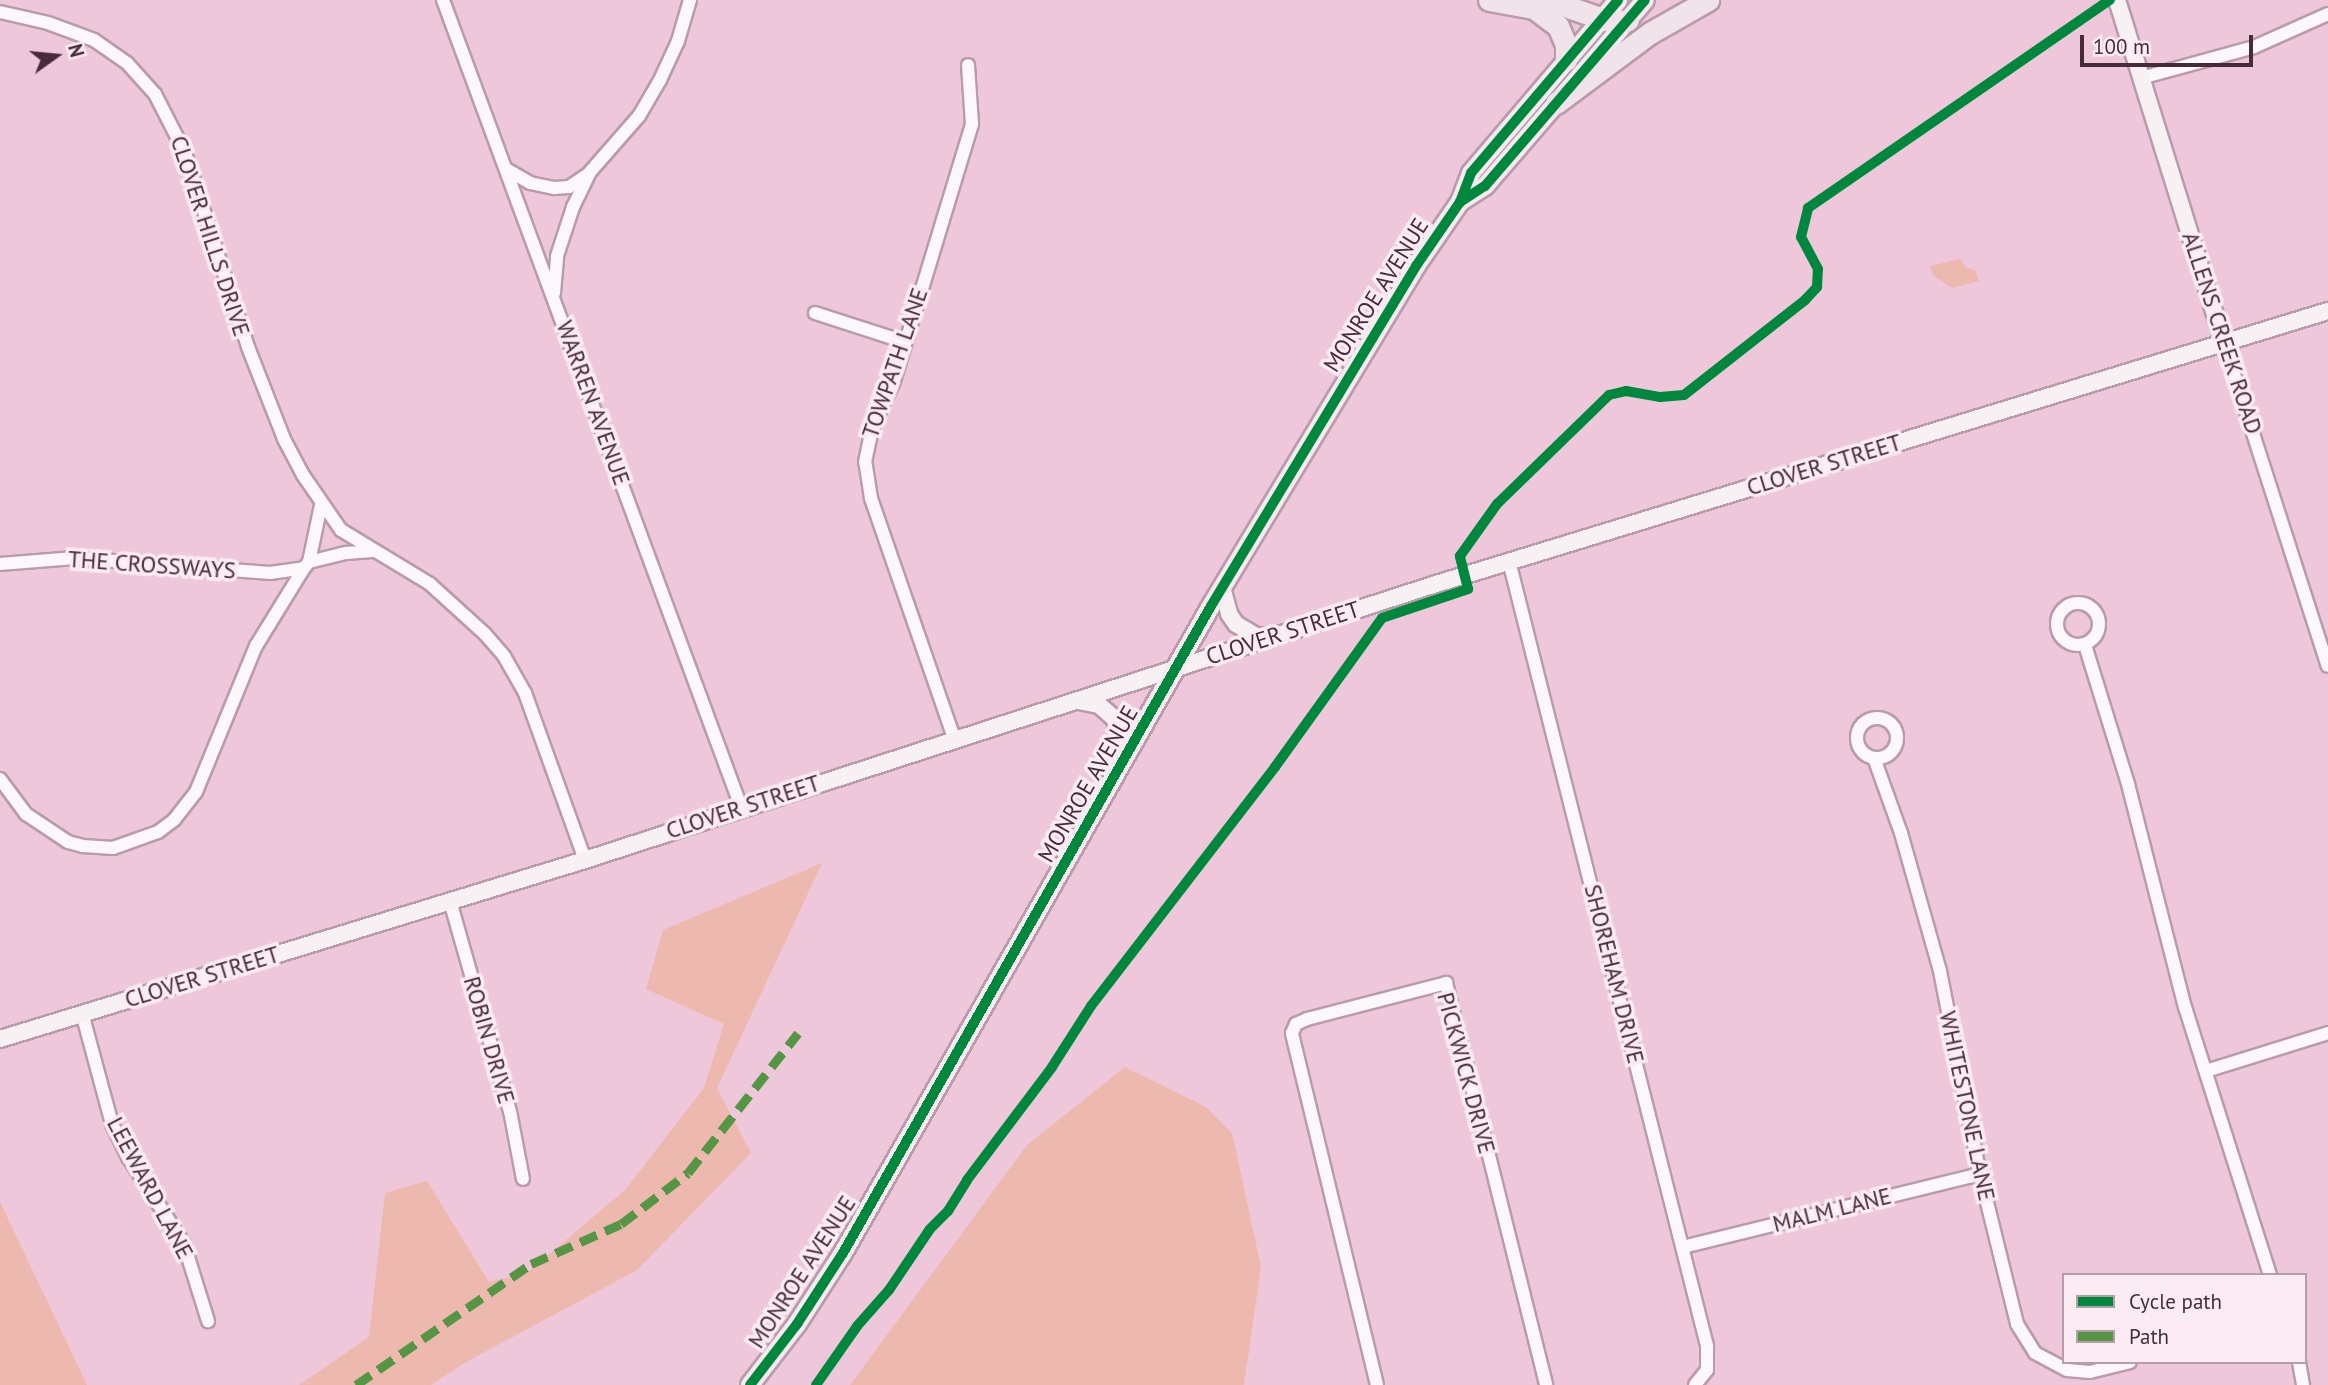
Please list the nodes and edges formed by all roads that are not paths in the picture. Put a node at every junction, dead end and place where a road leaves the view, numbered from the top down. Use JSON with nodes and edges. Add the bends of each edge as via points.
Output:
{"nodes":[{"id":1,"x":443,"y":0,"type":"edge"},
{"id":2,"x":690,"y":0,"type":"edge"},
{"id":3,"x":1489,"y":0,"type":"edge"},
{"id":4,"x":1548,"y":0,"type":"edge"},
{"id":5,"x":1618,"y":0,"type":"edge"},
{"id":6,"x":1644,"y":0,"type":"edge"},
{"id":7,"x":1708,"y":0,"type":"edge"},
{"id":8,"x":2116,"y":0,"type":"edge"},
{"id":9,"x":0,"y":12,"type":"edge"},
{"id":10,"x":2328,"y":14,"type":"edge"},
{"id":11,"x":1603,"y":19,"type":"junction"},
{"id":12,"x":1628,"y":20,"type":"junction"},
{"id":13,"x":1566,"y":60,"type":"junction"},
{"id":14,"x":968,"y":65,"type":"dead end"},
{"id":15,"x":2141,"y":78,"type":"junction"},
{"id":16,"x":1556,"y":103,"type":"junction"},
{"id":17,"x":506,"y":169,"type":"junction"},
{"id":18,"x":590,"y":172,"type":"junction"},
{"id":19,"x":1460,"y":202,"type":"junction"},
{"id":20,"x":554,"y":296,"type":"junction"},
{"id":21,"x":2328,"y":311,"type":"edge"},
{"id":22,"x":815,"y":313,"type":"dead end"},
{"id":23,"x":905,"y":342,"type":"junction"},
{"id":24,"x":2224,"y":343,"type":"junction"},
{"id":25,"x":321,"y":505,"type":"junction"},
{"id":26,"x":374,"y":551,"type":"junction"},
{"id":27,"x":1509,"y":561,"type":"junction"},
{"id":28,"x":0,"y":564,"type":"edge"},
{"id":29,"x":307,"y":565,"type":"junction"},
{"id":30,"x":1222,"y":587,"type":"junction"},
{"id":31,"x":1269,"y":637,"type":"junction"},
{"id":32,"x":2085,"y":645,"type":"dead end"},
{"id":33,"x":2328,"y":666,"type":"edge"},
{"id":34,"x":1178,"y":667,"type":"junction"},
{"id":35,"x":1072,"y":701,"type":"junction"},
{"id":36,"x":954,"y":738,"type":"junction"},
{"id":37,"x":1874,"y":758,"type":"dead end"},
{"id":38,"x":0,"y":779,"type":"edge"},
{"id":39,"x":1114,"y":780,"type":"junction"},
{"id":40,"x":741,"y":807,"type":"junction"},
{"id":41,"x":585,"y":860,"type":"junction"},
{"id":42,"x":450,"y":901,"type":"junction"},
{"id":43,"x":82,"y":1013,"type":"junction"},
{"id":44,"x":2328,"y":1033,"type":"edge"},
{"id":45,"x":0,"y":1039,"type":"edge"},
{"id":46,"x":2206,"y":1071,"type":"junction"},
{"id":47,"x":1980,"y":1174,"type":"junction"},
{"id":48,"x":523,"y":1179,"type":"dead end"},
{"id":49,"x":1683,"y":1247,"type":"junction"},
{"id":50,"x":2269,"y":1273,"type":"edge"},
{"id":51,"x":208,"y":1321,"type":"dead end"},
{"id":52,"x":2122,"y":1364,"type":"edge"},
{"id":53,"x":2299,"y":1364,"type":"edge"},
{"id":54,"x":750,"y":1385,"type":"edge"},
{"id":55,"x":1377,"y":1385,"type":"edge"},
{"id":56,"x":1546,"y":1385,"type":"edge"},
{"id":57,"x":1696,"y":1385,"type":"edge"},
{"id":58,"x":2302,"y":1385,"type":"edge"}],
"edges":[{"from":1,"to":17,"type":"street","name":"WARREN AVENUE"},
{"from":2,"to":18,"type":"street","via":[[672,56],[650,99]]},
{"from":3,"to":13,"type":"highway","via":[[1534,8],[1558,26]]},
{"from":4,"to":11,"type":"highway"},
{"from":5,"to":11,"type":"main road","name":"MONROE AVENUE"},
{"from":6,"to":12,"type":"main road","name":"MONROE AVENUE"},
{"from":7,"to":16,"type":"highway","via":[[1650,33]]},
{"from":8,"to":15,"type":"main road","name":"ALLENS CREEK ROAD"},
{"from":9,"to":25,"type":"street","name":"CLOVER HILLS DRIVE","via":[[94,40],[127,63],[155,94],[185,152],[263,390]]},
{"from":10,"to":15,"type":"street","via":[[2254,47]]},
{"from":11,"to":12,"type":"highway"},
{"from":11,"to":13,"type":"main road","name":"MONROE AVENUE"},
{"from":12,"to":16,"type":"main road","name":"MONROE AVENUE"},
{"from":13,"to":19,"type":"main road","name":"MONROE AVENUE","via":[[1471,173]]},
{"from":14,"to":23,"type":"street","name":"TOWPATH LANE","via":[[972,124]]},
{"from":15,"to":24,"type":"main road","name":"ALLENS CREEK ROAD"},
{"from":16,"to":19,"type":"main road","name":"MONROE AVENUE","via":[[1485,186]]},
{"from":17,"to":18,"type":"street","via":[[530,183],[554,188],[569,187]]},
{"from":17,"to":20,"type":"street","name":"WARREN AVENUE"},
{"from":18,"to":20,"type":"street","via":[[557,256]]},
{"from":19,"to":30,"type":"main road","name":"MONROE AVENUE","via":[[1416,266]]},
{"from":20,"to":40,"type":"street","name":"WARREN AVENUE"},
{"from":21,"to":24,"type":"main road","name":"CLOVER STREET"},
{"from":22,"to":23,"type":"street"},
{"from":23,"to":36,"type":"street","name":"TOWPATH LANE","via":[[894,381],[869,436],[867,482]]},
{"from":24,"to":27,"type":"main road","name":"CLOVER STREET"},
{"from":24,"to":33,"type":"street","name":"ALLENS CREEK ROAD"},
{"from":25,"to":26,"type":"street","name":"CLOVER HILLS DRIVE","via":[[341,530]]},
{"from":25,"to":29,"type":"street"},
{"from":26,"to":29,"type":"street","via":[[346,553]]},
{"from":26,"to":41,"type":"street","name":"CLOVER HILLS DRIVE","via":[[454,603],[511,667],[525,693]]},
{"from":27,"to":31,"type":"main road","name":"CLOVER STREET"},
{"from":27,"to":49,"type":"street","name":"SHOREHAM DRIVE"},
{"from":28,"to":29,"type":"street","name":"THE CROSSWAYS","via":[[75,558],[270,573]]},
{"from":29,"to":38,"type":"street","via":[[256,646],[196,792],[158,832],[113,848],[68,842],[26,814]]},
{"from":30,"to":31,"type":"main road","via":[[1236,624],[1256,636]]},
{"from":30,"to":34,"type":"main road","name":"MONROE AVENUE"},
{"from":31,"to":34,"type":"main road","name":"CLOVER STREET"},
{"from":32,"to":46,"type":"street"},
{"from":34,"to":35,"type":"main road","name":"CLOVER STREET"},
{"from":34,"to":39,"type":"main road","name":"MONROE AVENUE"},
{"from":35,"to":36,"type":"main road","name":"CLOVER STREET"},
{"from":35,"to":39,"type":"main road","via":[[1099,705],[1114,718],[1119,731]]},
{"from":36,"to":40,"type":"main road","name":"CLOVER STREET"},
{"from":37,"to":47,"type":"street","name":"WHITESTONE LANE","via":[[1940,971]]},
{"from":39,"to":54,"type":"main road","name":"MONROE AVENUE","via":[[843,1253]]},
{"from":40,"to":41,"type":"main road","name":"CLOVER STREET"},
{"from":41,"to":42,"type":"main road","name":"CLOVER STREET"},
{"from":42,"to":43,"type":"main road","name":"CLOVER STREET"},
{"from":42,"to":48,"type":"street","name":"ROBIN DRIVE","via":[[510,1111]]},
{"from":43,"to":45,"type":"main road","name":"CLOVER STREET"},
{"from":43,"to":51,"type":"street","name":"LEEWARD LANE","via":[[112,1124],[184,1244]]},
{"from":44,"to":46,"type":"street"},
{"from":46,"to":50,"type":"street"},
{"from":47,"to":49,"type":"street","name":"MALM LANE"},
{"from":47,"to":52,"type":"street","name":"WHITESTONE LANE","via":[[2008,1296],[2028,1344],[2042,1359],[2067,1370],[2090,1372]]},
{"from":49,"to":57,"type":"street","name":"SHOREHAM DRIVE","via":[[1709,1359]]},
{"from":53,"to":58,"type":"street"},
{"from":55,"to":56,"type":"street","name":"PICKWICK DRIVE","via":[[1292,1033],[1296,1024],[1307,1018],[1446,983]]}]}
